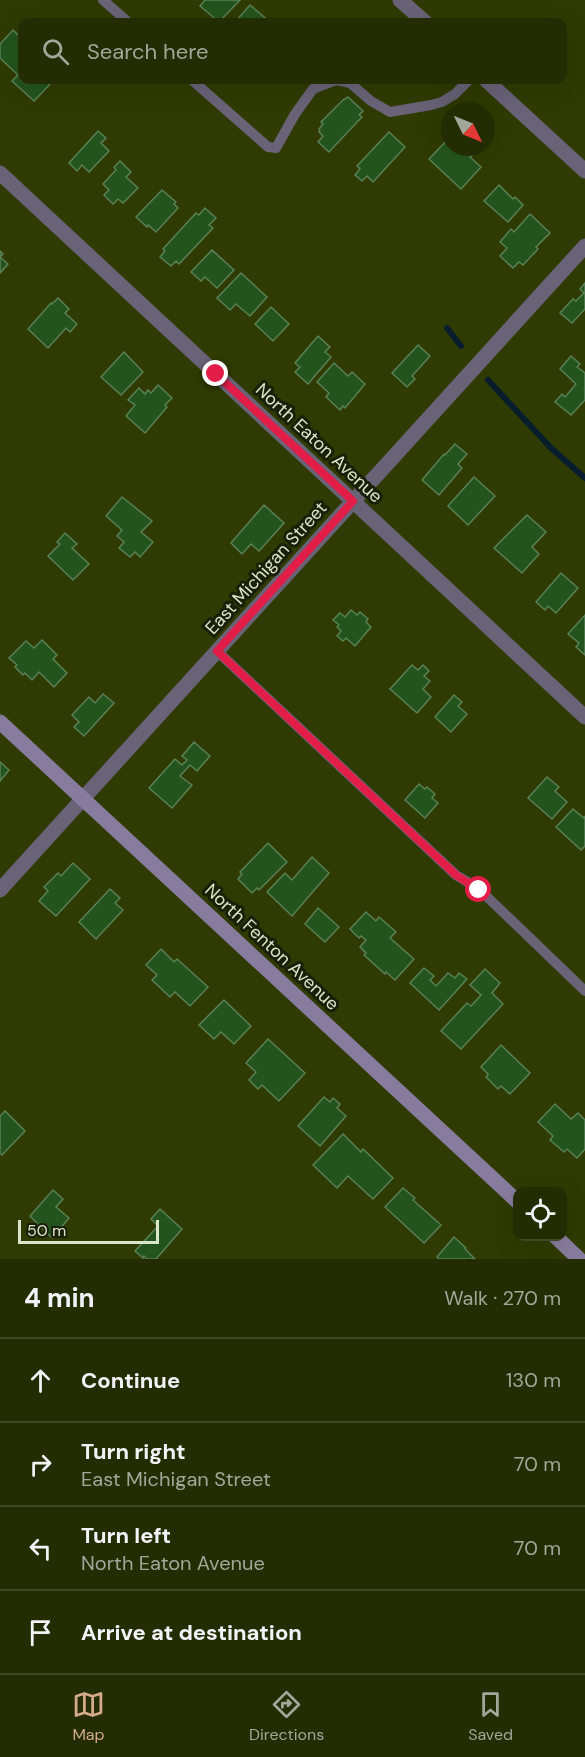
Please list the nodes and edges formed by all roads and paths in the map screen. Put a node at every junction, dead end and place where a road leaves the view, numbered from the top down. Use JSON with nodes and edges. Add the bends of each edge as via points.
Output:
{"nodes":[{"id":1,"x":103,"y":0,"type":"edge"},
{"id":2,"x":400,"y":0,"type":"edge"},
{"id":3,"x":123,"y":18,"type":"edge"},
{"id":4,"x":420,"y":18,"type":"edge"},
{"id":5,"x":197,"y":84,"type":"edge"},
{"id":6,"x":326,"y":84,"type":"edge"},
{"id":7,"x":351,"y":84,"type":"edge"},
{"id":8,"x":465,"y":84,"type":"edge"},
{"id":9,"x":490,"y":84,"type":"edge"},
{"id":10,"x":585,"y":171,"type":"edge"},
{"id":11,"x":0,"y":173,"type":"edge"},
{"id":12,"x":585,"y":246,"type":"edge"},
{"id":13,"x":353,"y":501,"type":"junction"},
{"id":14,"x":217,"y":651,"type":"junction"},
{"id":15,"x":585,"y":717,"type":"edge"},
{"id":16,"x":0,"y":722,"type":"edge"},
{"id":17,"x":83,"y":799,"type":"junction"},
{"id":18,"x":0,"y":890,"type":"edge"},
{"id":19,"x":585,"y":991,"type":"edge"},
{"id":20,"x":513,"y":1197,"type":"edge"},
{"id":21,"x":560,"y":1241,"type":"edge"},
{"id":22,"x":579,"y":1259,"type":"edge"}],
"edges":[{"from":1,"to":3,"type":"lane"},
{"from":2,"to":4,"type":"street"},
{"from":5,"to":6,"type":"lane","via":[[268,147],[276,148],[313,89]]},
{"from":7,"to":8,"type":"lane","via":[[390,112],[449,99]]},
{"from":9,"to":10,"type":"street"},
{"from":11,"to":13,"type":"street","name":"North Eaton Avenue"},
{"from":12,"to":13,"type":"street","name":"East Michigan Street"},
{"from":13,"to":14,"type":"street","name":"East Michigan Street"},
{"from":13,"to":15,"type":"street","name":"North Eaton Avenue"},
{"from":14,"to":17,"type":"street","name":"East Michigan Street"},
{"from":14,"to":19,"type":"lane"},
{"from":16,"to":17,"type":"street","name":"North Fenton Avenue"},
{"from":17,"to":18,"type":"street","name":"East Michigan Street"},
{"from":17,"to":20,"type":"street","name":"North Fenton Avenue"},
{"from":21,"to":22,"type":"street"}]}
